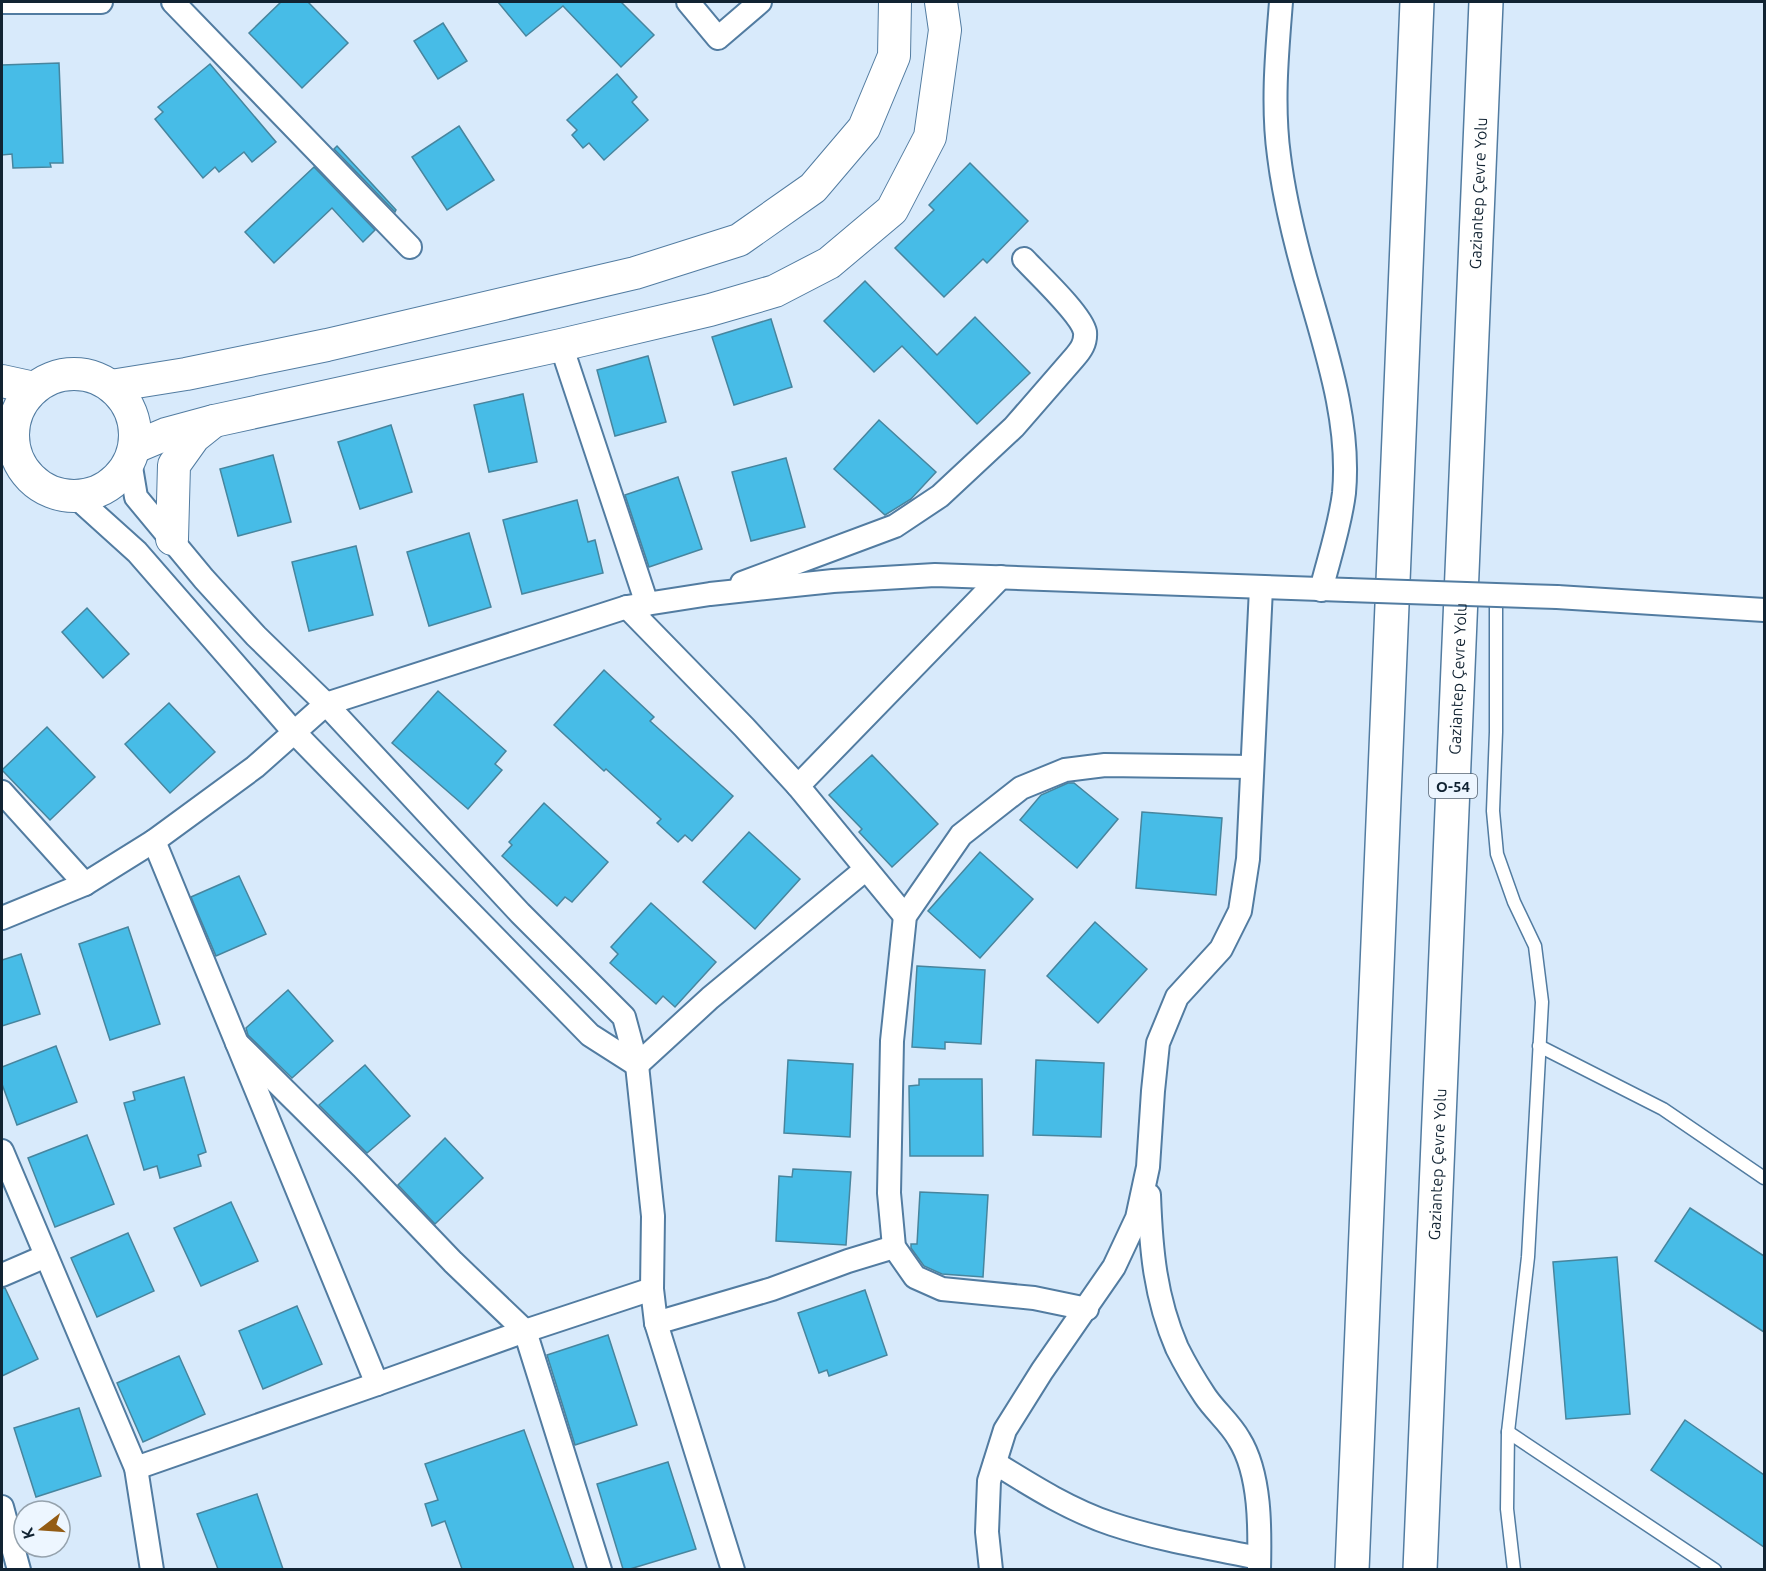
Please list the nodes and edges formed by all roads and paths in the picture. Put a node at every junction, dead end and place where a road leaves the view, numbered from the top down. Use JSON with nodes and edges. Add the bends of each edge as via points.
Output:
{"nodes":[{"id":1,"x":2,"y":2,"type":"edge"},
{"id":2,"x":94,"y":2,"type":"edge"},
{"id":3,"x":173,"y":2,"type":"edge"},
{"id":4,"x":688,"y":2,"type":"edge"},
{"id":5,"x":760,"y":2,"type":"edge"},
{"id":6,"x":895,"y":2,"type":"edge"},
{"id":7,"x":941,"y":2,"type":"edge"},
{"id":8,"x":1281,"y":2,"type":"edge"},
{"id":9,"x":1417,"y":2,"type":"edge"},
{"id":10,"x":1486,"y":2,"type":"edge"},
{"id":11,"x":410,"y":247,"type":"dead end"},
{"id":12,"x":1024,"y":259,"type":"dead end"},
{"id":13,"x":561,"y":345,"type":"junction"},
{"id":14,"x":2,"y":381,"type":"edge"},
{"id":15,"x":111,"y":386,"type":"junction"},
{"id":16,"x":34,"y":388,"type":"junction"},
{"id":17,"x":214,"y":421,"type":"junction"},
{"id":18,"x":132,"y":454,"type":"junction"},
{"id":19,"x":11,"y":460,"type":"edge"},
{"id":20,"x":76,"y":497,"type":"junction"},
{"id":21,"x":172,"y":539,"type":"junction"},
{"id":22,"x":1001,"y":577,"type":"junction"},
{"id":23,"x":1261,"y":588,"type":"junction"},
{"id":24,"x":1321,"y":590,"type":"junction"},
{"id":25,"x":710,"y":594,"type":"junction"},
{"id":26,"x":1496,"y":595,"type":"junction"},
{"id":27,"x":637,"y":606,"type":"junction"},
{"id":28,"x":1764,"y":610,"type":"edge"},
{"id":29,"x":326,"y":704,"type":"junction"},
{"id":30,"x":294,"y":732,"type":"junction"},
{"id":31,"x":1252,"y":767,"type":"junction"},
{"id":32,"x":798,"y":786,"type":"junction"},
{"id":33,"x":2,"y":792,"type":"edge"},
{"id":34,"x":154,"y":841,"type":"junction"},
{"id":35,"x":866,"y":869,"type":"junction"},
{"id":36,"x":85,"y":884,"type":"junction"},
{"id":37,"x":905,"y":916,"type":"junction"},
{"id":38,"x":2,"y":918,"type":"edge"},
{"id":39,"x":237,"y":1043,"type":"junction"},
{"id":40,"x":1539,"y":1046,"type":"junction"},
{"id":41,"x":637,"y":1065,"type":"junction"},
{"id":42,"x":2,"y":1151,"type":"edge"},
{"id":43,"x":1148,"y":1167,"type":"junction"},
{"id":44,"x":1764,"y":1178,"type":"edge"},
{"id":45,"x":894,"y":1247,"type":"junction"},
{"id":46,"x":46,"y":1256,"type":"junction"},
{"id":47,"x":2,"y":1275,"type":"edge"},
{"id":48,"x":652,"y":1289,"type":"junction"},
{"id":49,"x":1087,"y":1309,"type":"junction"},
{"id":50,"x":656,"y":1323,"type":"junction"},
{"id":51,"x":525,"y":1331,"type":"junction"},
{"id":52,"x":377,"y":1384,"type":"junction"},
{"id":53,"x":1508,"y":1432,"type":"junction"},
{"id":54,"x":995,"y":1463,"type":"junction"},
{"id":55,"x":136,"y":1468,"type":"junction"},
{"id":56,"x":2,"y":1507,"type":"edge"},
{"id":57,"x":1259,"y":1564,"type":"edge"},
{"id":58,"x":19,"y":1569,"type":"edge"},
{"id":59,"x":152,"y":1569,"type":"edge"},
{"id":60,"x":600,"y":1569,"type":"edge"},
{"id":61,"x":733,"y":1569,"type":"edge"},
{"id":62,"x":991,"y":1569,"type":"edge"},
{"id":63,"x":1352,"y":1569,"type":"edge"},
{"id":64,"x":1420,"y":1569,"type":"edge"},
{"id":65,"x":1514,"y":1569,"type":"edge"},
{"id":66,"x":1715,"y":1569,"type":"edge"}],
"edges":[{"from":1,"to":2,"type":"street"},
{"from":3,"to":11,"type":"street"},
{"from":4,"to":5,"type":"street","via":[[718,38]]},
{"from":6,"to":15,"type":"street","via":[[894,56],[864,128],[813,188],[739,240],[635,273],[327,345],[186,375]]},
{"from":7,"to":13,"type":"street","via":[[945,30],[930,137],[892,210],[829,263],[775,291]]},
{"from":8,"to":24,"type":"street","via":[[1275,94],[1279,154],[1291,221],[1337,391],[1343,447],[1344,492]]},
{"from":9,"to":63,"type":"highway"},
{"from":10,"to":64,"type":"highway","name":"Gaziantep Çevre Yolu","number":"O-54"},
{"from":12,"to":25,"type":"street","via":[[1077,315],[1085,332],[1083,347],[1014,427],[940,496],[895,526]]},
{"from":13,"to":17,"type":"street"},
{"from":13,"to":27,"type":"street"},
{"from":14,"to":16,"type":"street"},
{"from":15,"to":16,"type":"street","via":[[99,379],[72,374],[46,380]]},
{"from":15,"to":18,"type":"street","via":[[129,407],[135,434]]},
{"from":16,"to":19,"type":"street","via":[[21,404],[14,423],[15,451]]},
{"from":17,"to":18,"type":"street","via":[[166,434]]},
{"from":17,"to":21,"type":"street","via":[[194,437],[174,465]]},
{"from":18,"to":20,"type":"street","via":[[114,482],[102,490]]},
{"from":18,"to":21,"type":"street","via":[[136,497]]},
{"from":19,"to":20,"type":"street","via":[[43,488]]},
{"from":20,"to":30,"type":"street","via":[[137,552]]},
{"from":21,"to":29,"type":"street","via":[[256,636]]},
{"from":22,"to":23,"type":"street"},
{"from":22,"to":25,"type":"street","via":[[935,575],[833,580]]},
{"from":22,"to":32,"type":"street"},
{"from":23,"to":24,"type":"street"},
{"from":23,"to":31,"type":"street"},
{"from":24,"to":26,"type":"street","bridge":true},
{"from":25,"to":27,"type":"street"},
{"from":26,"to":28,"type":"street","bridge":true},
{"from":26,"to":40,"type":"lane","via":[[1493,811],[1497,854],[1535,946],[1542,1002]]},
{"from":27,"to":29,"type":"street"},
{"from":27,"to":32,"type":"street"},
{"from":29,"to":30,"type":"street"},
{"from":29,"to":41,"type":"street","via":[[520,913],[624,1017]]},
{"from":30,"to":34,"type":"street","via":[[255,767]]},
{"from":30,"to":41,"type":"street","via":[[590,1035]]},
{"from":31,"to":37,"type":"street","via":[[1105,765],[1065,770],[1032,783],[961,835]]},
{"from":31,"to":43,"type":"street","via":[[1248,859],[1240,911],[1221,950],[1177,997],[1158,1043]]},
{"from":32,"to":35,"type":"street"},
{"from":33,"to":36,"type":"street"},
{"from":34,"to":36,"type":"street"},
{"from":34,"to":39,"type":"street"},
{"from":35,"to":37,"type":"street"},
{"from":35,"to":41,"type":"street","via":[[710,998]]},
{"from":36,"to":38,"type":"street"},
{"from":37,"to":45,"type":"street","via":[[892,1041],[889,1193]]},
{"from":39,"to":51,"type":"street"},
{"from":39,"to":52,"type":"street"},
{"from":40,"to":44,"type":"lane","via":[[1663,1109]]},
{"from":40,"to":53,"type":"lane","via":[[1528,1257]]},
{"from":41,"to":48,"type":"street","via":[[653,1216]]},
{"from":42,"to":46,"type":"street"},
{"from":43,"to":49,"type":"street","via":[[1137,1218],[1114,1268]]},
{"from":43,"to":57,"type":"street","via":[[1151,1246],[1160,1302],[1178,1349],[1204,1395],[1240,1440],[1253,1474]]},
{"from":45,"to":49,"type":"street","via":[[915,1276],[942,1289],[1034,1298]]},
{"from":45,"to":50,"type":"street"},
{"from":46,"to":47,"type":"street"},
{"from":46,"to":55,"type":"street"},
{"from":48,"to":50,"type":"street"},
{"from":48,"to":51,"type":"street"},
{"from":49,"to":54,"type":"street","via":[[1005,1430]]},
{"from":50,"to":61,"type":"street"},
{"from":51,"to":52,"type":"street"},
{"from":51,"to":60,"type":"street"},
{"from":52,"to":55,"type":"street"},
{"from":53,"to":65,"type":"lane","via":[[1507,1509]]},
{"from":53,"to":66,"type":"lane"},
{"from":54,"to":57,"type":"street","via":[[1058,1501],[1111,1524]]},
{"from":54,"to":62,"type":"street","via":[[989,1481],[987,1532]]},
{"from":55,"to":59,"type":"street"},
{"from":56,"to":58,"type":"street"}]}
